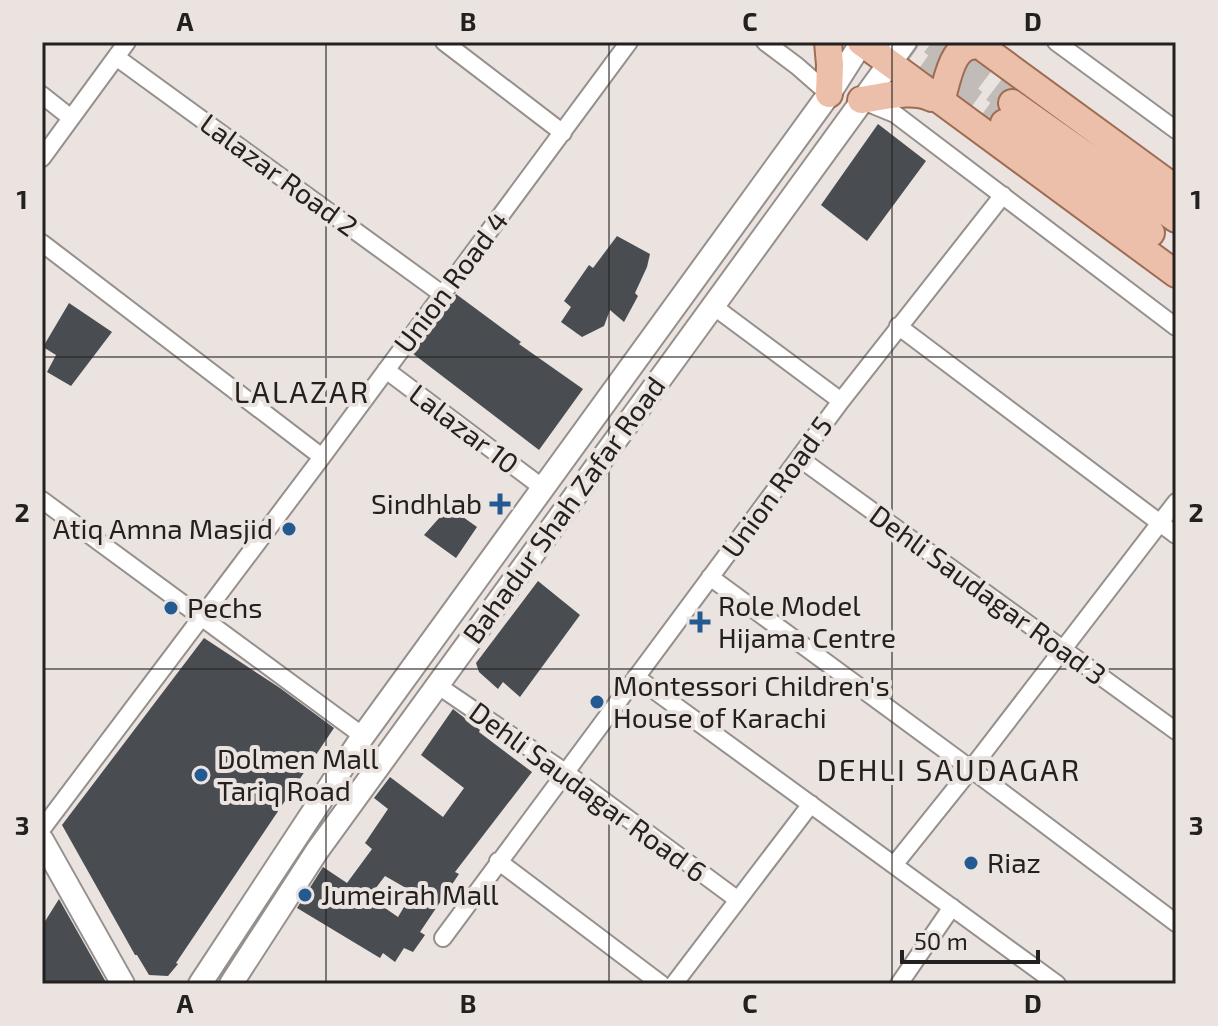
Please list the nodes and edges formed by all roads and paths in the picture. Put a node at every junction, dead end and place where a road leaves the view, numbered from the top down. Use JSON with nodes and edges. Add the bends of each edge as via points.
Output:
{"nodes":[{"id":1,"x":127,"y":42,"type":"edge"},
{"id":2,"x":444,"y":42,"type":"edge"},
{"id":3,"x":629,"y":42,"type":"edge"},
{"id":4,"x":765,"y":42,"type":"edge"},
{"id":5,"x":828,"y":42,"type":"edge"},
{"id":6,"x":1056,"y":42,"type":"edge"},
{"id":7,"x":863,"y":43,"type":"edge"},
{"id":8,"x":988,"y":48,"type":"edge"},
{"id":9,"x":897,"y":52,"type":"edge"},
{"id":10,"x":116,"y":57,"type":"junction"},
{"id":11,"x":829,"y":94,"type":"junction"},
{"id":12,"x":42,"y":95,"type":"edge"},
{"id":13,"x":861,"y":100,"type":"junction"},
{"id":14,"x":945,"y":104,"type":"junction"},
{"id":15,"x":71,"y":118,"type":"junction"},
{"id":16,"x":1176,"y":130,"type":"edge"},
{"id":17,"x":563,"y":133,"type":"junction"},
{"id":18,"x":42,"y":158,"type":"edge"},
{"id":19,"x":1176,"y":189,"type":"edge"},
{"id":20,"x":1003,"y":195,"type":"junction"},
{"id":21,"x":1176,"y":219,"type":"edge"},
{"id":22,"x":42,"y":243,"type":"edge"},
{"id":23,"x":1176,"y":252,"type":"edge"},
{"id":24,"x":1176,"y":274,"type":"edge"},
{"id":25,"x":442,"y":294,"type":"junction"},
{"id":26,"x":713,"y":306,"type":"junction"},
{"id":27,"x":898,"y":326,"type":"junction"},
{"id":28,"x":1176,"y":327,"type":"edge"},
{"id":29,"x":386,"y":370,"type":"junction"},
{"id":30,"x":841,"y":401,"type":"junction"},
{"id":31,"x":322,"y":457,"type":"junction"},
{"id":32,"x":799,"y":458,"type":"junction"},
{"id":33,"x":543,"y":488,"type":"junction"},
{"id":34,"x":42,"y":500,"type":"edge"},
{"id":35,"x":1176,"y":502,"type":"edge"},
{"id":36,"x":1160,"y":523,"type":"junction"},
{"id":37,"x":1176,"y":535,"type":"edge"},
{"id":38,"x":710,"y":577,"type":"junction"},
{"id":39,"x":201,"y":617,"type":"junction"},
{"id":40,"x":1062,"y":649,"type":"junction"},
{"id":41,"x":636,"y":677,"type":"junction"},
{"id":42,"x":437,"y":685,"type":"junction"},
{"id":43,"x":1176,"y":731,"type":"edge"},
{"id":44,"x":363,"y":736,"type":"junction"},
{"id":45,"x":971,"y":769,"type":"junction"},
{"id":46,"x":565,"y":772,"type":"junction"},
{"id":47,"x":811,"y":804,"type":"junction"},
{"id":48,"x":42,"y":829,"type":"edge"},
{"id":49,"x":42,"y":840,"type":"edge"},
{"id":50,"x":498,"y":861,"type":"junction"},
{"id":51,"x":894,"y":865,"type":"junction"},
{"id":52,"x":738,"y":900,"type":"junction"},
{"id":53,"x":952,"y":907,"type":"junction"},
{"id":54,"x":1176,"y":923,"type":"edge"},
{"id":55,"x":443,"y":938,"type":"dead end"},
{"id":56,"x":123,"y":984,"type":"edge"},
{"id":57,"x":200,"y":984,"type":"edge"},
{"id":58,"x":231,"y":984,"type":"edge"},
{"id":59,"x":661,"y":984,"type":"edge"},
{"id":60,"x":674,"y":984,"type":"edge"},
{"id":61,"x":899,"y":984,"type":"edge"},
{"id":62,"x":1057,"y":984,"type":"edge"}],
"edges":[{"from":1,"to":10,"type":"street"},
{"from":2,"to":17,"type":"street"},
{"from":3,"to":17,"type":"street","name":"Union Road 4"},
{"from":4,"to":11,"type":"street"},
{"from":5,"to":11,"type":"main road"},
{"from":6,"to":16,"type":"street"},
{"from":7,"to":9,"type":"main road"},
{"from":7,"to":11,"type":"main road","name":"Bahadur Shah Zafar Road"},
{"from":8,"to":14,"type":"main road","via":[[968,46],[957,54]]},
{"from":8,"to":19,"type":"main road"},
{"from":9,"to":13,"type":"main road","name":"Bahadur Shah Zafar Road"},
{"from":9,"to":14,"type":"main road"},
{"from":10,"to":15,"type":"street"},
{"from":10,"to":25,"type":"street","name":"Lalazar Road 2"},
{"from":11,"to":33,"type":"main road","name":"Bahadur Shah Zafar Road"},
{"from":12,"to":15,"type":"street"},
{"from":13,"to":14,"type":"main road","via":[[925,94]]},
{"from":13,"to":20,"type":"street","via":[[895,114]]},
{"from":13,"to":26,"type":"main road","name":"Bahadur Shah Zafar Road"},
{"from":14,"to":24,"type":"main road"},
{"from":15,"to":18,"type":"street"},
{"from":17,"to":25,"type":"street","name":"Union Road 4"},
{"from":20,"to":27,"type":"street","name":"Union Road 5"},
{"from":20,"to":28,"type":"street"},
{"from":21,"to":23,"type":"main road","via":[[1008,113]]},
{"from":22,"to":31,"type":"street"},
{"from":25,"to":29,"type":"street","name":"Union Road 4"},
{"from":26,"to":30,"type":"street"},
{"from":26,"to":42,"type":"main road","name":"Bahadur Shah Zafar Road"},
{"from":27,"to":30,"type":"street","name":"Union Road 5"},
{"from":27,"to":36,"type":"street"},
{"from":29,"to":31,"type":"street","name":"Union Road 4"},
{"from":29,"to":33,"type":"street","name":"Lalazar 10"},
{"from":30,"to":32,"type":"street","name":"Union Road 5"},
{"from":31,"to":39,"type":"street","name":"Union Road 4"},
{"from":32,"to":38,"type":"street","name":"Union Road 5"},
{"from":32,"to":40,"type":"street","name":"Dehli Saudagar Road 3"},
{"from":33,"to":44,"type":"main road","name":"Bahadur Shah Zafar Road"},
{"from":34,"to":39,"type":"street"},
{"from":35,"to":36,"type":"street"},
{"from":36,"to":37,"type":"street"},
{"from":36,"to":40,"type":"street"},
{"from":38,"to":41,"type":"street","name":"Union Road 5"},
{"from":38,"to":45,"type":"street"},
{"from":39,"to":44,"type":"street"},
{"from":39,"to":48,"type":"street","name":"Union Road 4"},
{"from":40,"to":43,"type":"street","name":"Dehli Saudagar Road 3"},
{"from":40,"to":45,"type":"street"},
{"from":41,"to":46,"type":"street","name":"Union Road 5"},
{"from":41,"to":47,"type":"street"},
{"from":42,"to":46,"type":"street","name":"Dehli Saudagar Road 6"},
{"from":42,"to":58,"type":"main road","name":"Bahadur Shah Zafar Road","via":[[317,851]]},
{"from":44,"to":57,"type":"main road","name":"Bahadur Shah Zafar Road"},
{"from":45,"to":51,"type":"street"},
{"from":45,"to":54,"type":"street"},
{"from":46,"to":50,"type":"street","name":"Union Road 5"},
{"from":46,"to":52,"type":"street","name":"Dehli Saudagar Road 6"},
{"from":47,"to":51,"type":"street"},
{"from":47,"to":52,"type":"street"},
{"from":49,"to":56,"type":"main road"},
{"from":50,"to":55,"type":"street","name":"Union Road 5"},
{"from":50,"to":59,"type":"street"},
{"from":51,"to":53,"type":"street"},
{"from":52,"to":60,"type":"street"},
{"from":53,"to":61,"type":"street"},
{"from":53,"to":62,"type":"street"}]}
